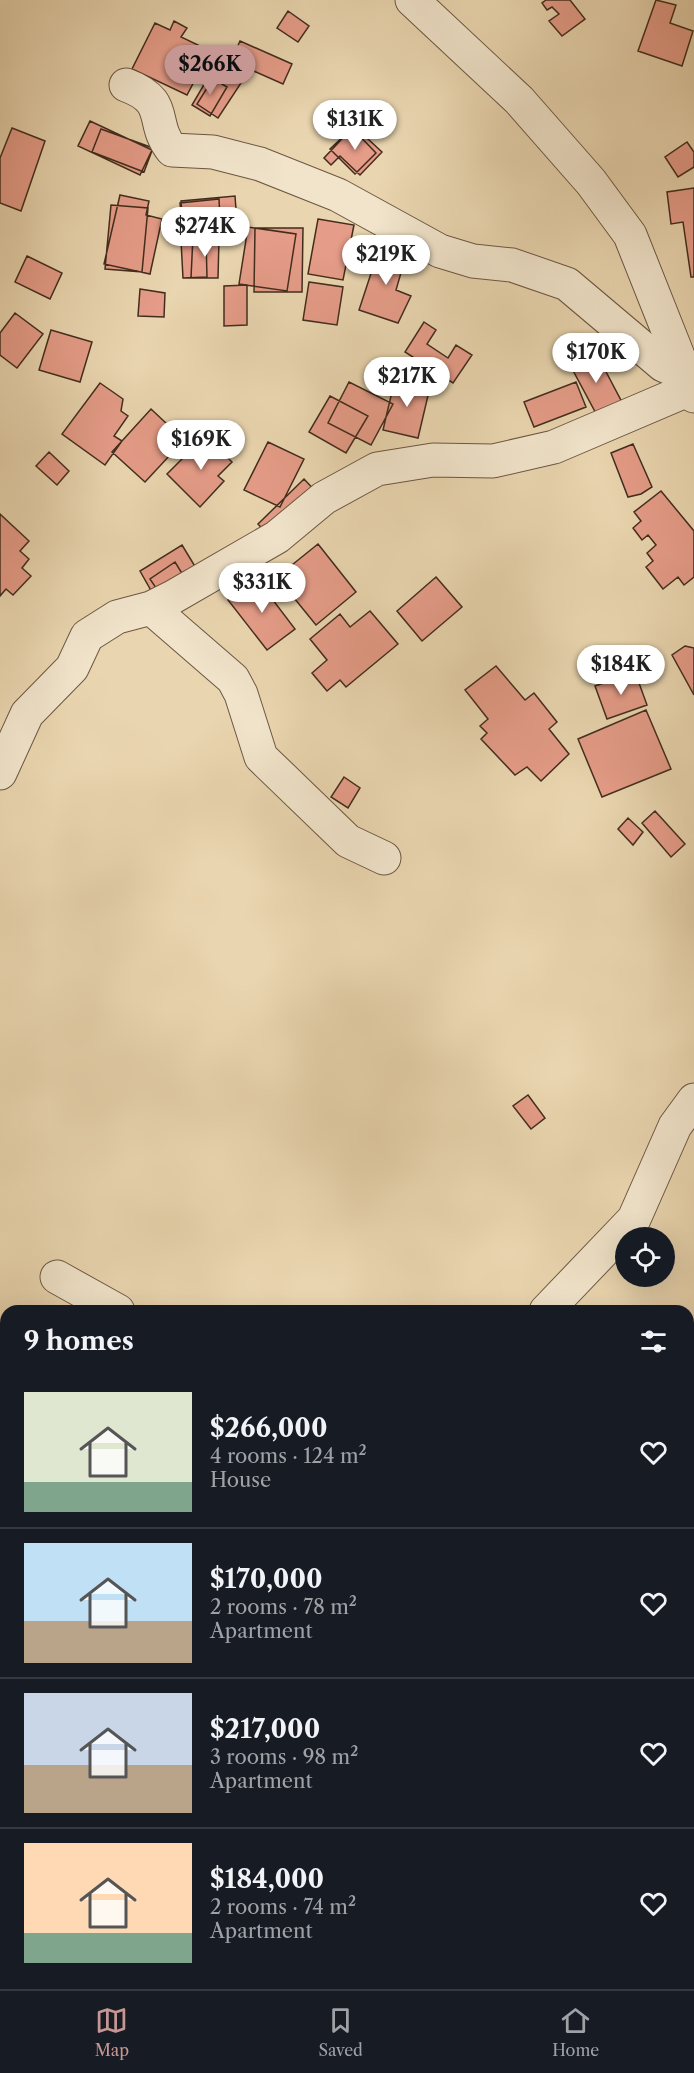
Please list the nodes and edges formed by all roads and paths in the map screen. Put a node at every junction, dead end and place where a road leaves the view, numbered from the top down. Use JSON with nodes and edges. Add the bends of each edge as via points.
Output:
{"nodes":[{"id":1,"x":412,"y":0,"type":"edge"},
{"id":2,"x":126,"y":85,"type":"dead end"},
{"id":3,"x":689,"y":386,"type":"edge"},
{"id":4,"x":151,"y":608,"type":"junction"},
{"id":5,"x":0,"y":773,"type":"edge"},
{"id":6,"x":384,"y":858,"type":"dead end"},
{"id":7,"x":694,"y":1100,"type":"edge"},
{"id":8,"x":57,"y":1277,"type":"dead end"},
{"id":9,"x":107,"y":1305,"type":"edge"},
{"id":10,"x":552,"y":1305,"type":"edge"}],
"edges":[{"from":1,"to":3,"type":"street","via":[[519,100],[624,226]]},
{"from":2,"to":3,"type":"street","via":[[153,101],[163,139],[172,150],[213,152],[260,164],[338,195],[440,251],[473,261],[512,265],[567,284]]},
{"from":3,"to":4,"type":"street","via":[[554,447],[493,460],[433,460],[377,469],[324,498],[277,537]]},
{"from":4,"to":5,"type":"street","via":[[117,617],[87,636],[72,668],[27,714]]},
{"from":4,"to":6,"type":"street","via":[[233,679],[261,757],[279,777],[348,841]]},
{"from":7,"to":10,"type":"street","via":[[675,1126],[634,1219]]},
{"from":8,"to":9,"type":"street"}]}
